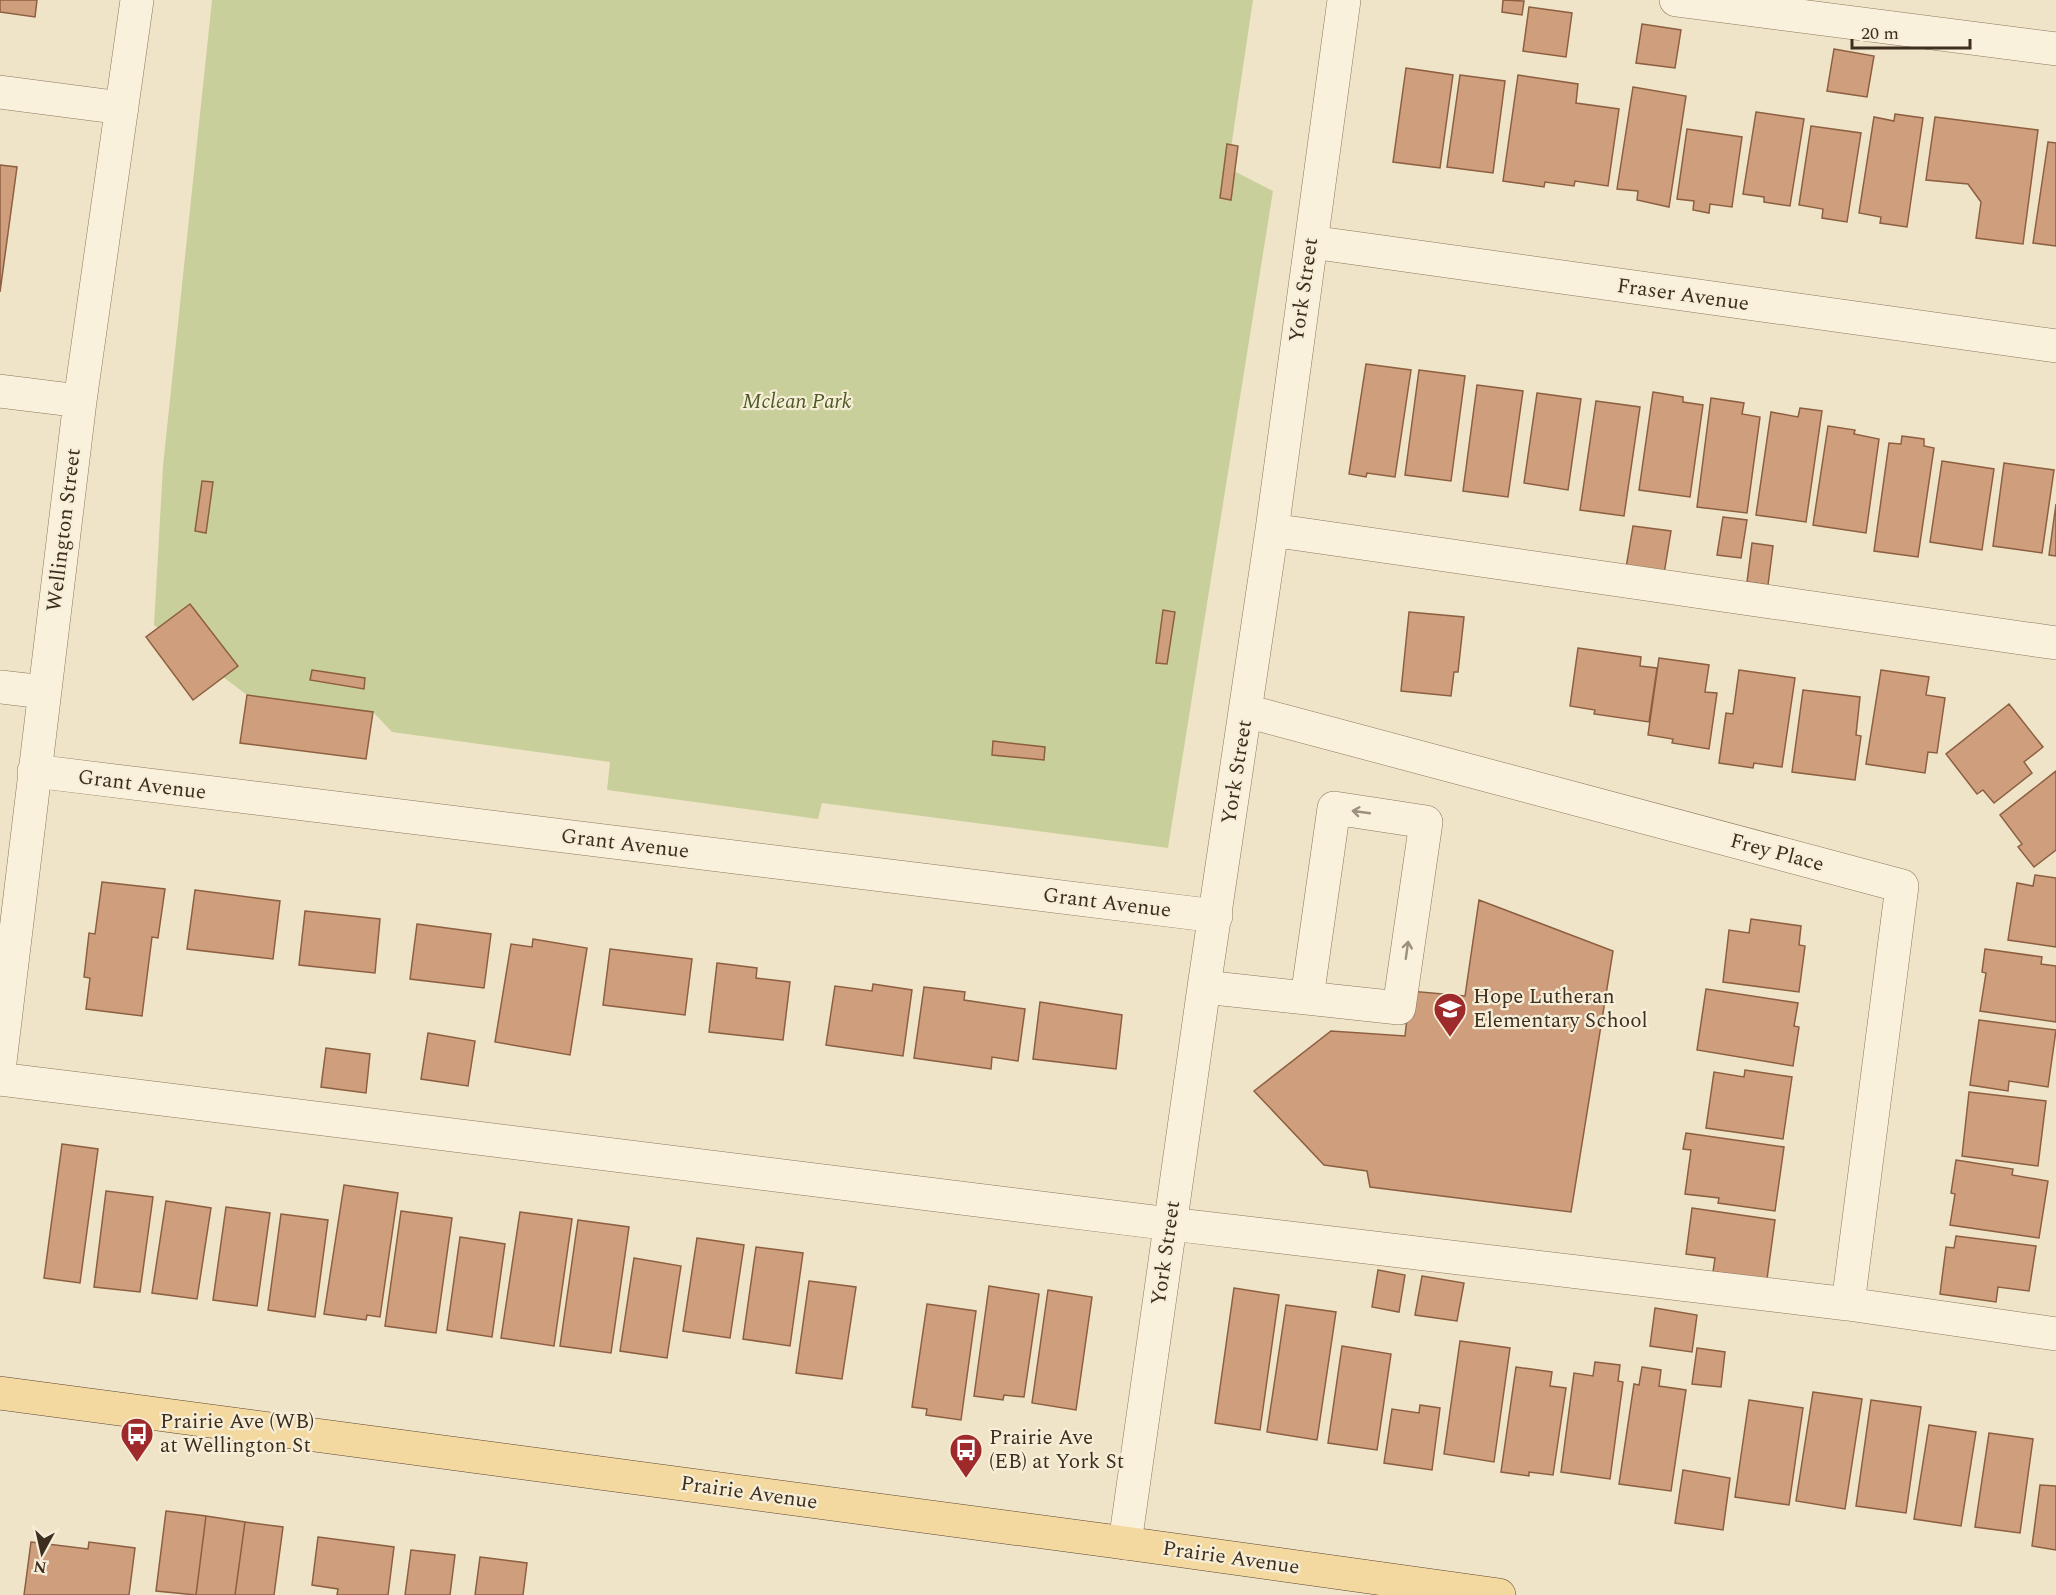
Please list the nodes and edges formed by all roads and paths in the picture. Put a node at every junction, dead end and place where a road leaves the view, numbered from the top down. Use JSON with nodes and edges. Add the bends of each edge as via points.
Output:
{"nodes":[{"id":1,"x":137,"y":0,"type":"edge"},
{"id":2,"x":1344,"y":0,"type":"edge"},
{"id":3,"x":1676,"y":0,"type":"edge"},
{"id":4,"x":2056,"y":49,"type":"edge"},
{"id":5,"x":0,"y":92,"type":"edge"},
{"id":6,"x":122,"y":108,"type":"junction"},
{"id":7,"x":1311,"y":242,"type":"junction"},
{"id":8,"x":2056,"y":346,"type":"edge"},
{"id":9,"x":0,"y":391,"type":"edge"},
{"id":10,"x":80,"y":401,"type":"junction"},
{"id":11,"x":1272,"y":530,"type":"junction"},
{"id":12,"x":2056,"y":642,"type":"edge"},
{"id":13,"x":0,"y":687,"type":"edge"},
{"id":14,"x":44,"y":692,"type":"junction"},
{"id":15,"x":1246,"y":711,"type":"junction"},
{"id":16,"x":34,"y":771,"type":"junction"},
{"id":17,"x":1216,"y":916,"type":"junction"},
{"id":18,"x":1204,"y":987,"type":"junction"},
{"id":19,"x":1307,"y":998,"type":"junction"},
{"id":20,"x":2,"y":1029,"type":"edge"},
{"id":21,"x":0,"y":1062,"type":"edge"},
{"id":22,"x":0,"y":1079,"type":"edge"},
{"id":23,"x":1171,"y":1224,"type":"junction"},
{"id":24,"x":1848,"y":1304,"type":"junction"},
{"id":25,"x":2056,"y":1334,"type":"edge"},
{"id":26,"x":0,"y":1393,"type":"edge"},
{"id":27,"x":1125,"y":1543,"type":"junction"},
{"id":28,"x":1499,"y":1595,"type":"edge"}],
"edges":[{"from":1,"to":6,"type":"street","name":"Wellington Street"},
{"from":2,"to":7,"type":"street","name":"York Street"},
{"from":3,"to":4,"type":"street"},
{"from":5,"to":6,"type":"street"},
{"from":6,"to":10,"type":"street","name":"Wellington Street"},
{"from":7,"to":8,"type":"street","name":"Fraser Avenue"},
{"from":7,"to":11,"type":"street","name":"York Street"},
{"from":9,"to":10,"type":"street"},
{"from":10,"to":14,"type":"street","name":"Wellington Street"},
{"from":11,"to":12,"type":"street"},
{"from":11,"to":15,"type":"street","name":"York Street"},
{"from":13,"to":14,"type":"street"},
{"from":14,"to":16,"type":"street","name":"Wellington Street"},
{"from":15,"to":17,"type":"street","name":"York Street"},
{"from":15,"to":24,"type":"street","name":"Frey Place","via":[[1902,886]]},
{"from":16,"to":17,"type":"street","name":"Grant Avenue"},
{"from":16,"to":20,"type":"street","name":"Wellington Street"},
{"from":17,"to":18,"type":"street","name":"York Street"},
{"from":18,"to":19,"type":"street"},
{"from":18,"to":23,"type":"street","name":"York Street"},
{"from":19,"to":19,"type":"street","one_way":true,"via":[[1399,1008],[1426,822],[1334,808]]},
{"from":20,"to":21,"type":"street","name":"Wellington Street"},
{"from":22,"to":23,"type":"street"},
{"from":23,"to":24,"type":"street"},
{"from":23,"to":27,"type":"street","name":"York Street"},
{"from":24,"to":25,"type":"street"},
{"from":26,"to":27,"type":"main road","name":"Prairie Avenue"},
{"from":27,"to":28,"type":"main road","name":"Prairie Avenue"}]}
